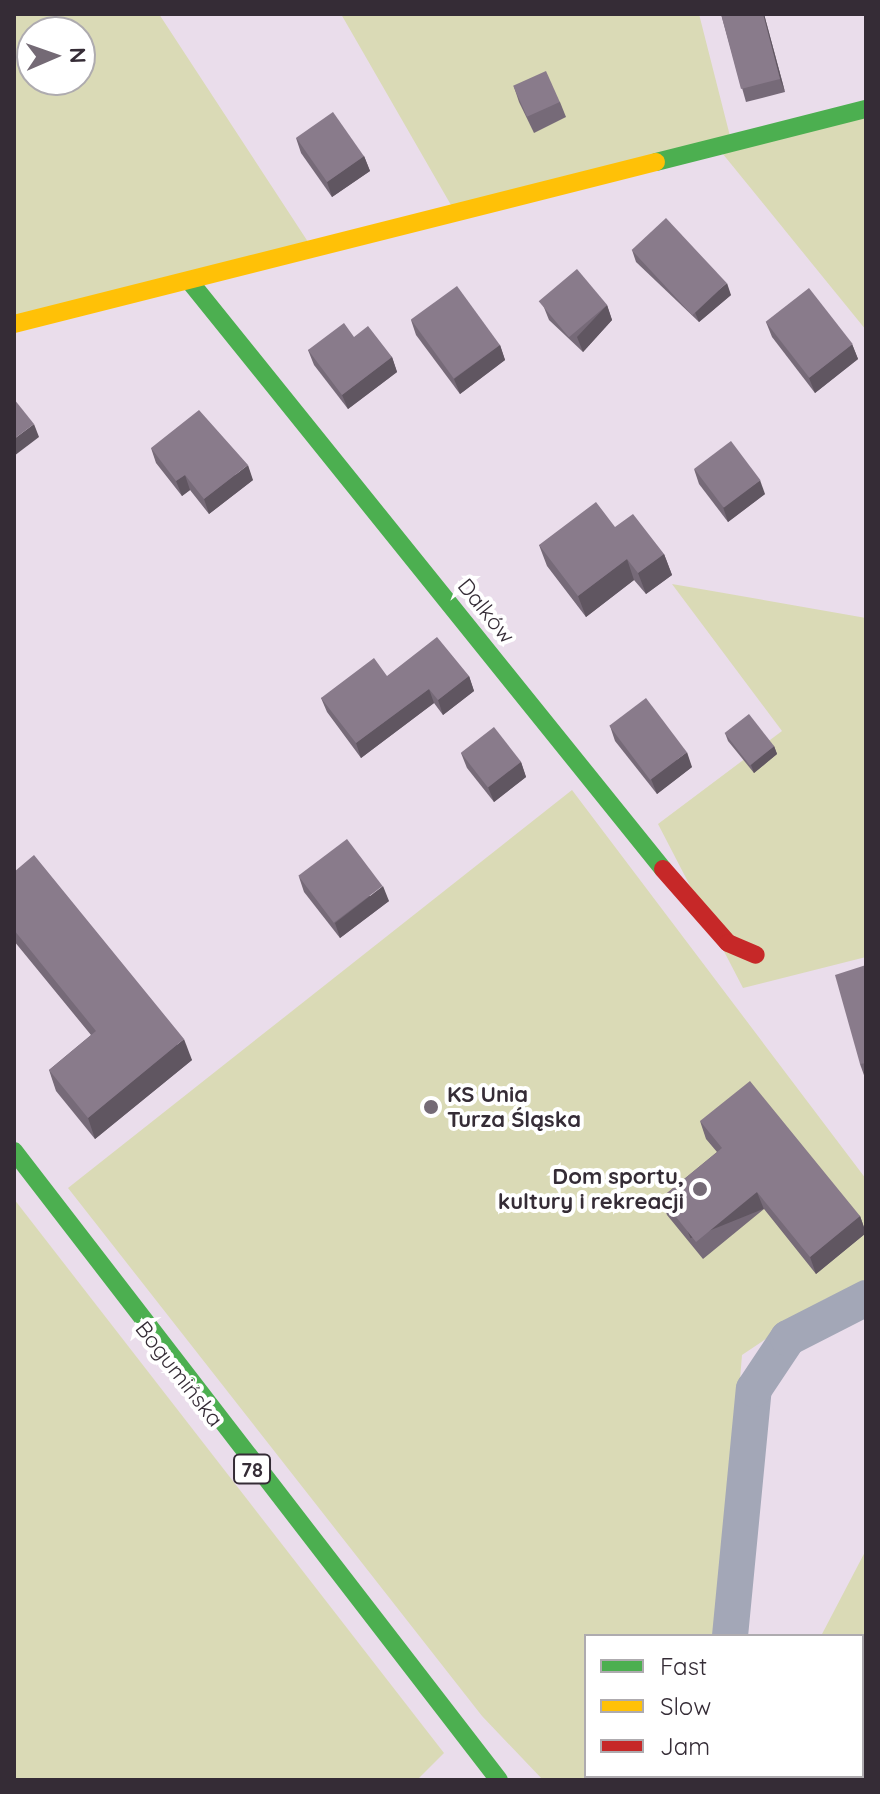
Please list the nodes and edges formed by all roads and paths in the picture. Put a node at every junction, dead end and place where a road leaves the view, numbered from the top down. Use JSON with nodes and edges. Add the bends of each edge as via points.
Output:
{"nodes":[{"id":1,"x":866,"y":109,"type":"edge"},
{"id":2,"x":191,"y":283,"type":"junction"},
{"id":3,"x":14,"y":324,"type":"edge"},
{"id":4,"x":756,"y":955,"type":"dead end"},
{"id":5,"x":14,"y":1151,"type":"edge"},
{"id":6,"x":866,"y":1298,"type":"edge"},
{"id":7,"x":730,"y":1634,"type":"edge"},
{"id":8,"x":499,"y":1780,"type":"edge"}],
"edges":[{"from":1,"to":2,"type":"street"},
{"from":2,"to":3,"type":"street"},
{"from":2,"to":4,"type":"street","name":"Dalków","via":[[681,892],[728,943]]},
{"from":5,"to":8,"type":"street","name":"Bogumińska","number":"78","via":[[183,1380]]},
{"from":6,"to":7,"type":"street","via":[[788,1338],[754,1389]]}]}
